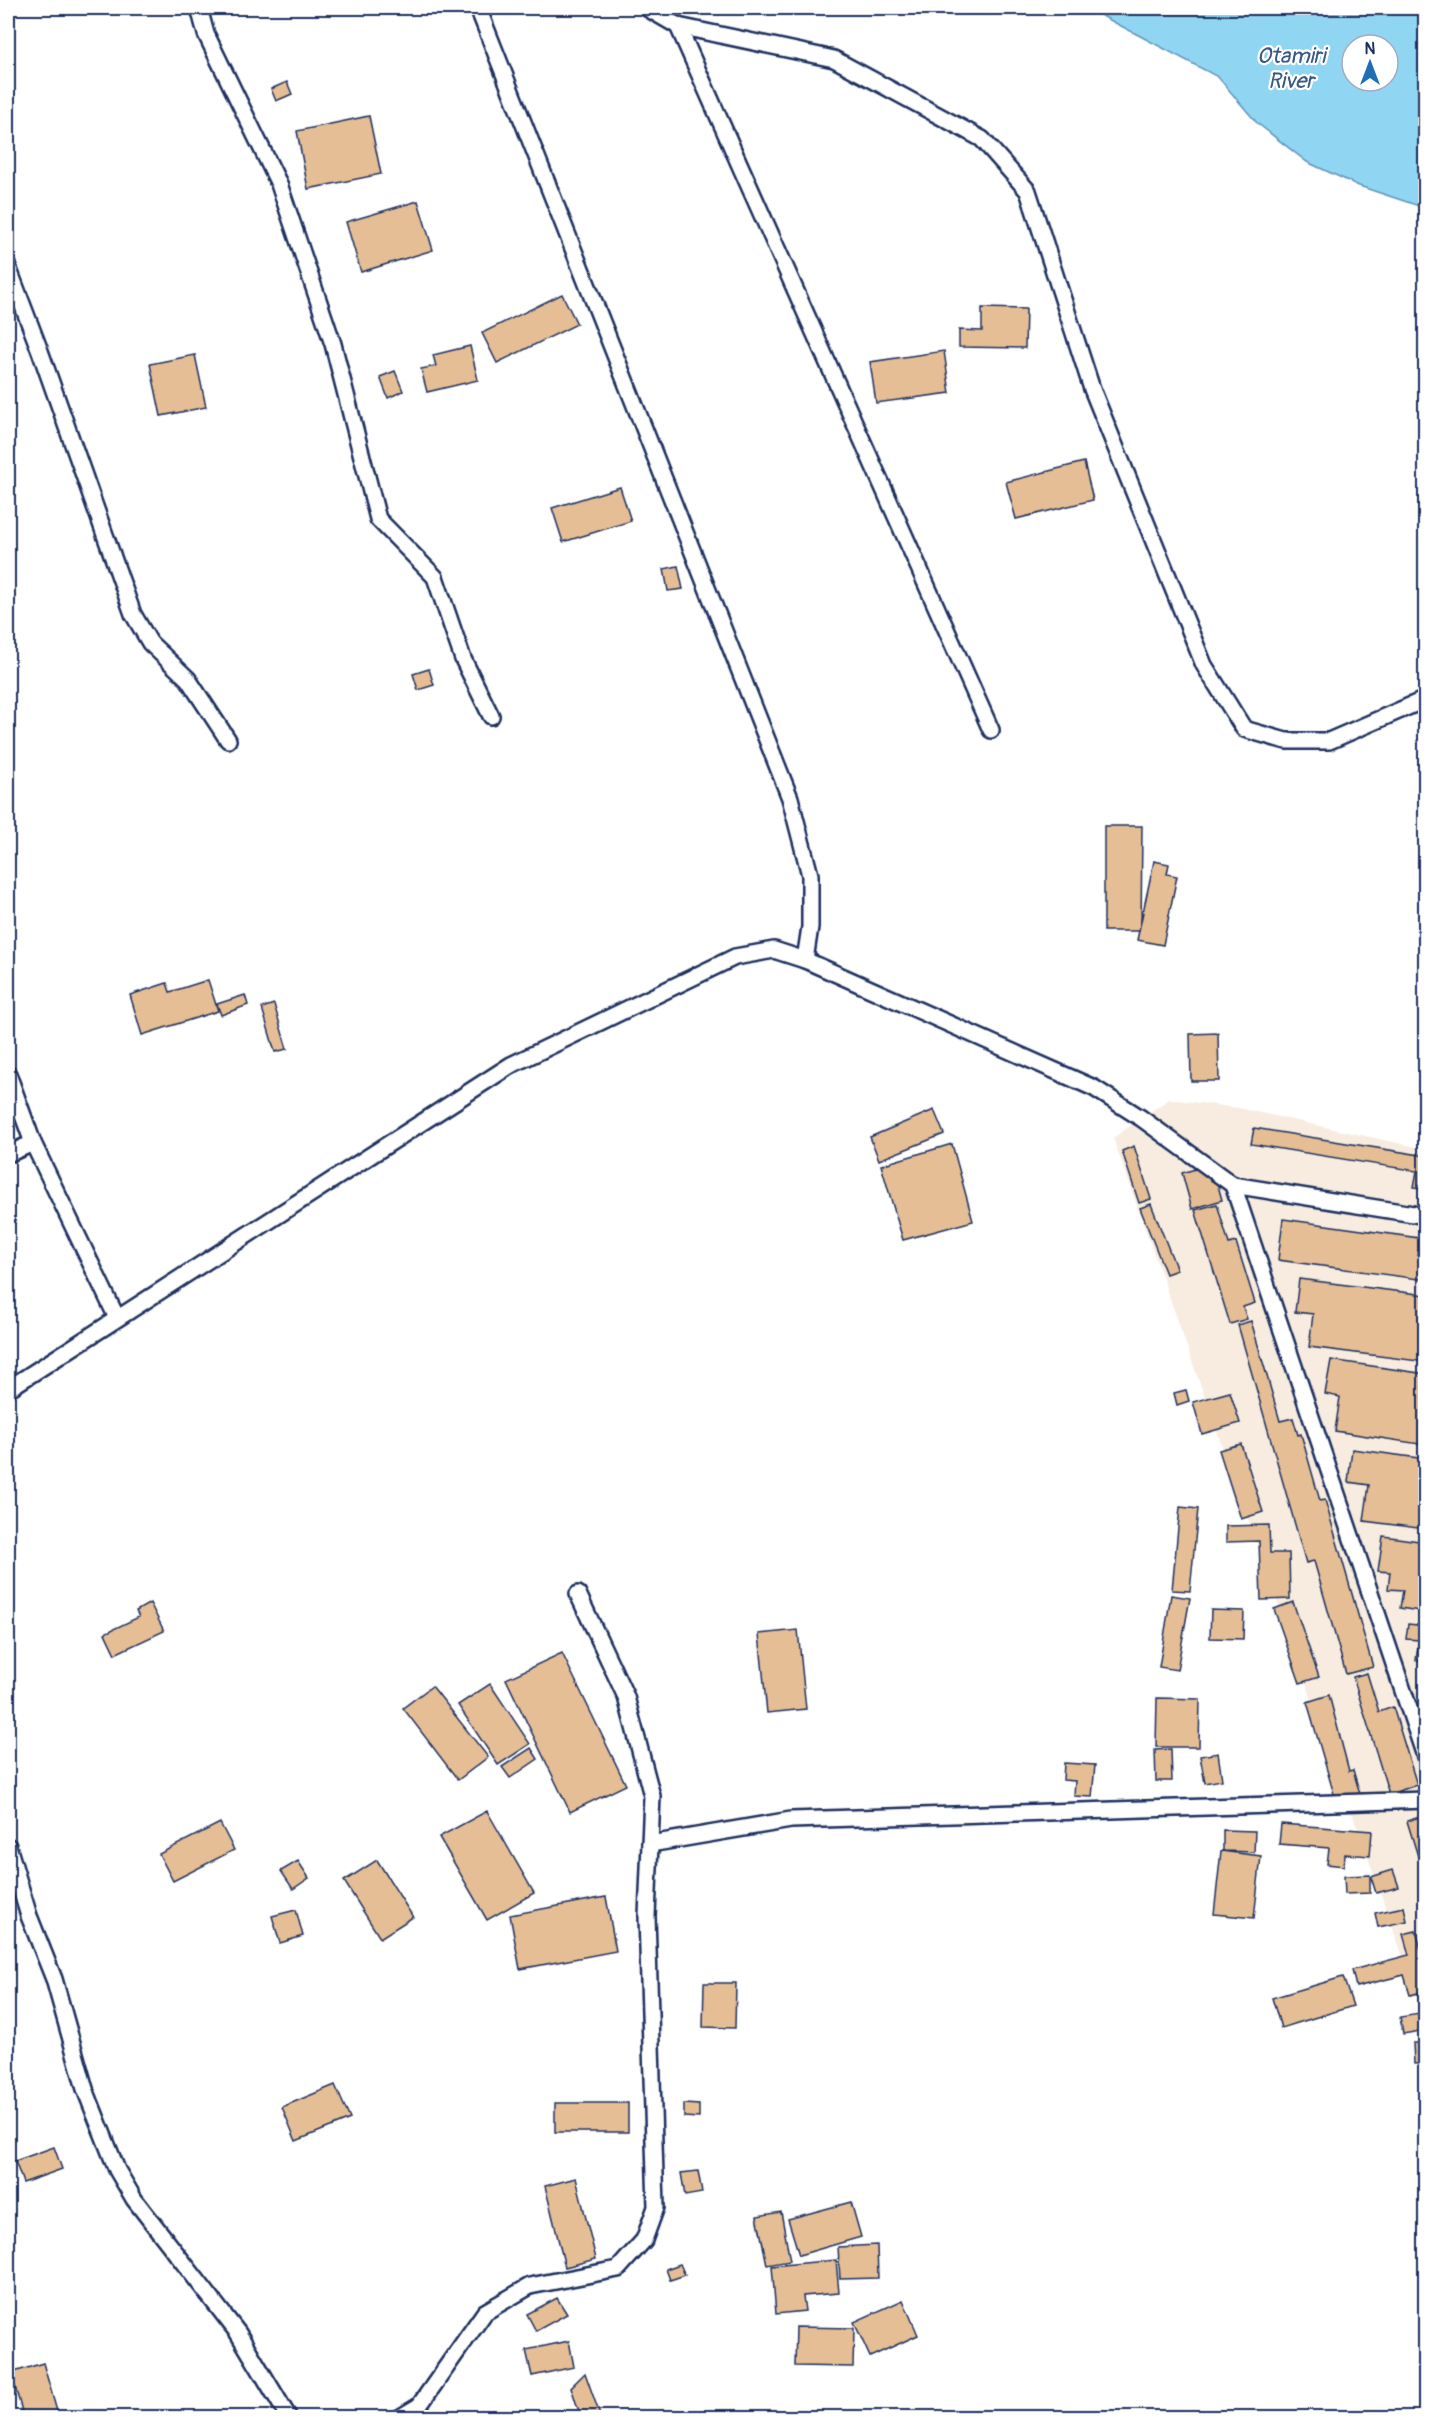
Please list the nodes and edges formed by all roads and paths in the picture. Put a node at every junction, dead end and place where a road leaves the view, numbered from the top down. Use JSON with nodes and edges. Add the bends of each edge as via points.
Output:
{"nodes":[{"id":1,"x":199,"y":8,"type":"edge"},
{"id":2,"x":478,"y":8,"type":"edge"},
{"id":3,"x":647,"y":8,"type":"edge"},
{"id":4,"x":678,"y":26,"type":"junction"},
{"id":5,"x":8,"y":267,"type":"edge"},
{"id":6,"x":1425,"y":699,"type":"edge"},
{"id":7,"x":491,"y":716,"type":"dead end"},
{"id":8,"x":991,"y":729,"type":"dead end"},
{"id":9,"x":228,"y":740,"type":"dead end"},
{"id":10,"x":805,"y":960,"type":"junction"},
{"id":11,"x":8,"y":1074,"type":"edge"},
{"id":12,"x":33,"y":1143,"type":"junction"},
{"id":13,"x":8,"y":1154,"type":"edge"},
{"id":14,"x":1233,"y":1185,"type":"junction"},
{"id":15,"x":1425,"y":1216,"type":"edge"},
{"id":16,"x":117,"y":1318,"type":"junction"},
{"id":17,"x":8,"y":1389,"type":"edge"},
{"id":18,"x":578,"y":1594,"type":"dead end"},
{"id":19,"x":1425,"y":1759,"type":"edge"},
{"id":20,"x":1425,"y":1800,"type":"edge"},
{"id":21,"x":650,"y":1844,"type":"junction"},
{"id":22,"x":8,"y":1846,"type":"edge"},
{"id":23,"x":290,"y":2418,"type":"edge"},
{"id":24,"x":399,"y":2418,"type":"edge"}],
"edges":[{"from":1,"to":7,"type":"street","via":[[206,34],[279,184],[333,344],[378,519],[435,577],[463,659]]},
{"from":2,"to":10,"type":"street","via":[[790,798],[810,876],[810,927]]},
{"from":3,"to":4,"type":"street"},
{"from":4,"to":6,"type":"street","via":[[834,60],[982,139],[1028,191],[1092,389],[1204,665],[1244,729],[1286,741],[1329,741]]},
{"from":4,"to":8,"type":"street"},
{"from":5,"to":9,"type":"street","via":[[133,614],[150,643],[188,679]]},
{"from":10,"to":14,"type":"street","via":[[1094,1088]]},
{"from":10,"to":16,"type":"street","via":[[774,950],[735,957],[512,1065]]},
{"from":11,"to":12,"type":"street"},
{"from":12,"to":13,"type":"street"},
{"from":12,"to":16,"type":"street"},
{"from":14,"to":15,"type":"street"},
{"from":14,"to":19,"type":"street"},
{"from":16,"to":17,"type":"street"},
{"from":18,"to":21,"type":"street","via":[[626,1697],[652,1796]]},
{"from":20,"to":21,"type":"street","via":[[791,1820]]},
{"from":21,"to":24,"type":"street","via":[[647,1916],[656,2207],[644,2240],[618,2269],[530,2286],[485,2312],[419,2406]]},
{"from":22,"to":23,"type":"street","via":[[29,1916],[54,1979],[85,2089],[117,2170],[134,2199],[238,2333]]}]}
